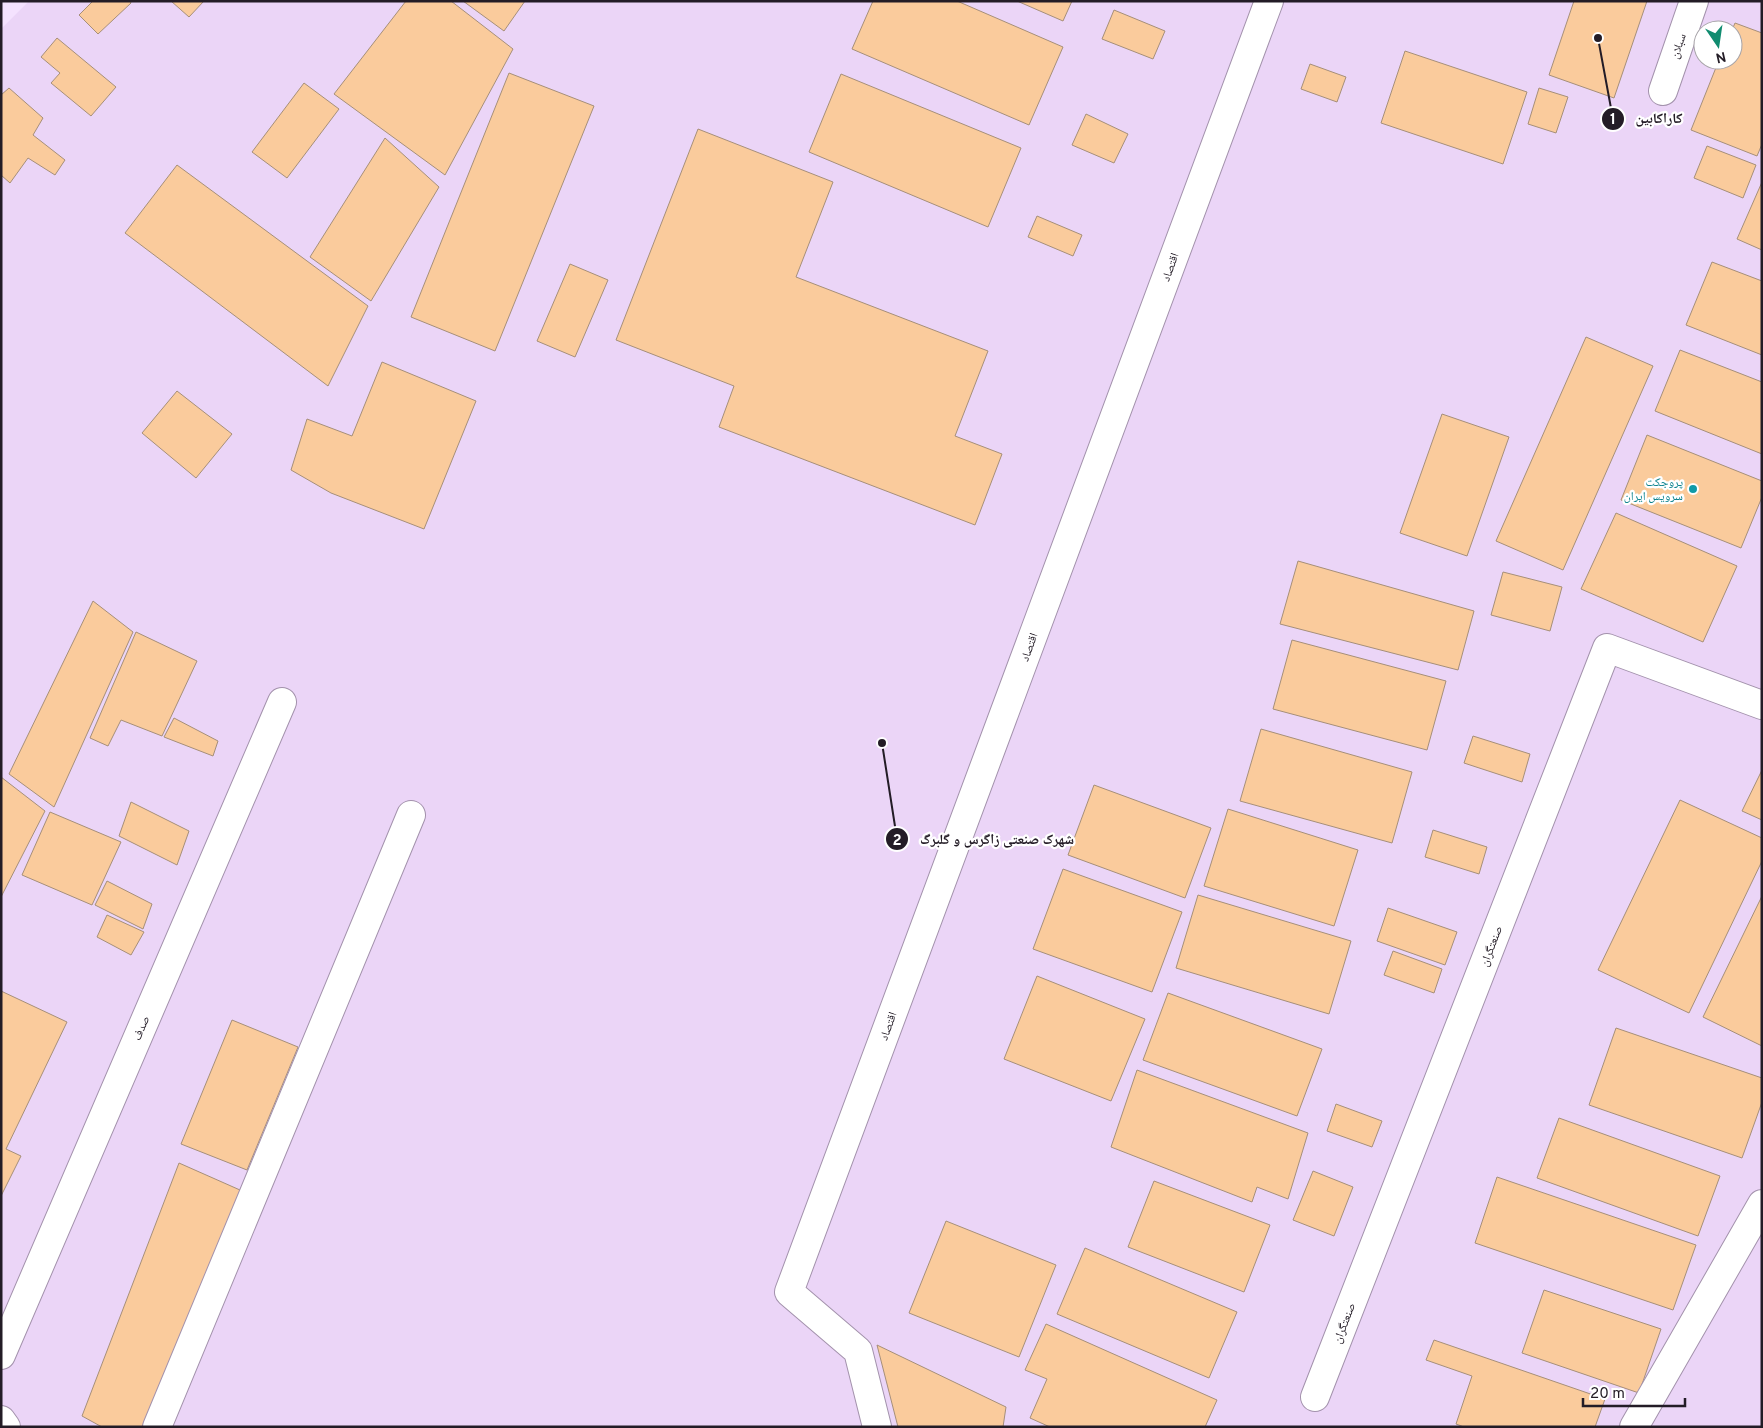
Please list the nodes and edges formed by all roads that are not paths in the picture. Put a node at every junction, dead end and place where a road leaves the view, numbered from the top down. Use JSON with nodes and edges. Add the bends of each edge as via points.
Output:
{"nodes":[{"id":1,"x":1269,"y":1,"type":"edge"},
{"id":2,"x":1694,"y":1,"type":"edge"},
{"id":3,"x":1663,"y":90,"type":"dead end"},
{"id":4,"x":282,"y":702,"type":"dead end"},
{"id":5,"x":1762,"y":705,"type":"edge"},
{"id":6,"x":410,"y":815,"type":"dead end"},
{"id":7,"x":1762,"y":1204,"type":"edge"},
{"id":8,"x":1,"y":1355,"type":"edge"},
{"id":9,"x":1315,"y":1397,"type":"dead end"},
{"id":10,"x":1,"y":1420,"type":"edge"},
{"id":11,"x":6,"y":1427,"type":"edge"},
{"id":12,"x":157,"y":1427,"type":"edge"},
{"id":13,"x":877,"y":1427,"type":"edge"},
{"id":14,"x":1634,"y":1427,"type":"edge"}],
"edges":[{"from":1,"to":13,"type":"street","name":"اقتصاد","via":[[790,1292],[858,1351]]},
{"from":2,"to":3,"type":"street","name":"سبلان"},
{"from":4,"to":8,"type":"street","name":"صدف"},
{"from":5,"to":9,"type":"street","name":"صنعتگران","via":[[1607,648]]},
{"from":6,"to":12,"type":"street"},
{"from":7,"to":14,"type":"street"},
{"from":10,"to":11,"type":"street"}]}
